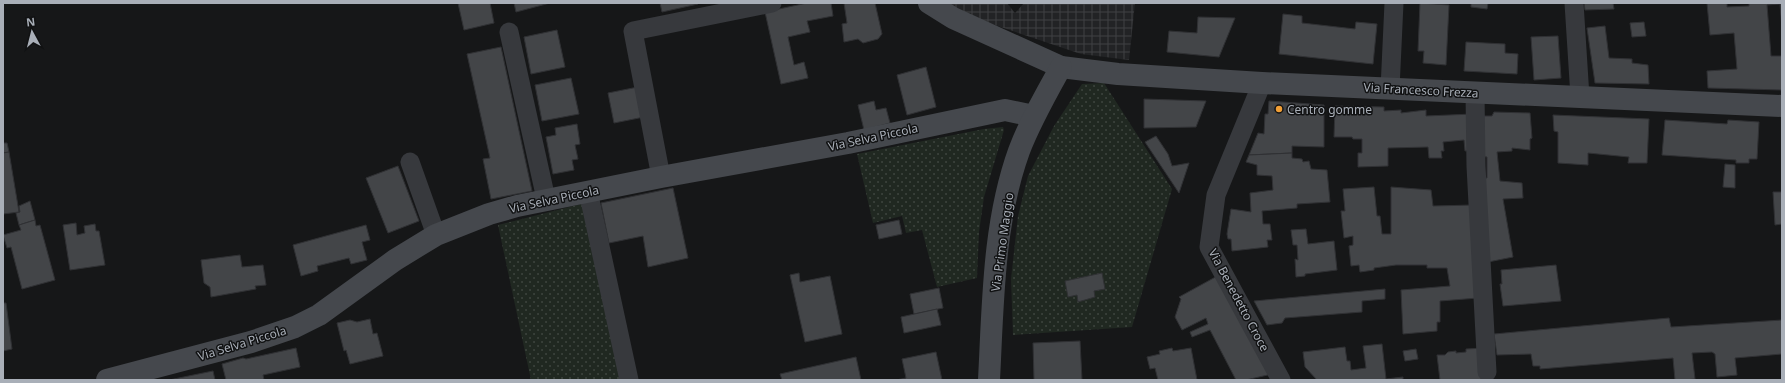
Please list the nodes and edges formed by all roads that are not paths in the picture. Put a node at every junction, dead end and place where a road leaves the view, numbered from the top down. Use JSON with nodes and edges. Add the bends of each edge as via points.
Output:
{"nodes":[{"id":1,"x":772,"y":3,"type":"edge"},
{"id":2,"x":929,"y":3,"type":"edge"},
{"id":3,"x":1394,"y":3,"type":"edge"},
{"id":4,"x":1574,"y":3,"type":"edge"},
{"id":5,"x":508,"y":32,"type":"dead end"},
{"id":6,"x":1061,"y":67,"type":"junction"},
{"id":7,"x":1262,"y":83,"type":"junction"},
{"id":8,"x":1390,"y":89,"type":"junction"},
{"id":9,"x":1475,"y":93,"type":"junction"},
{"id":10,"x":1580,"y":97,"type":"junction"},
{"id":11,"x":1782,"y":106,"type":"edge"},
{"id":12,"x":1034,"y":116,"type":"junction"},
{"id":13,"x":410,"y":162,"type":"dead end"},
{"id":14,"x":661,"y":177,"type":"junction"},
{"id":15,"x":588,"y":191,"type":"junction"},
{"id":16,"x":546,"y":199,"type":"junction"},
{"id":17,"x":436,"y":235,"type":"junction"},
{"id":18,"x":1487,"y":372,"type":"dead end"},
{"id":19,"x":157,"y":374,"type":"edge"},
{"id":20,"x":106,"y":380,"type":"edge"},
{"id":21,"x":629,"y":380,"type":"edge"},
{"id":22,"x":989,"y":380,"type":"edge"},
{"id":23,"x":1281,"y":380,"type":"edge"}],
"edges":[{"from":1,"to":14,"type":"street","via":[[633,30]]},
{"from":2,"to":6,"type":"street","name":"Via Francesco Frezza","via":[[953,18]]},
{"from":3,"to":8,"type":"street"},
{"from":4,"to":10,"type":"street"},
{"from":5,"to":16,"type":"street"},
{"from":6,"to":7,"type":"street","name":"Via Francesco Frezza","via":[[1118,74]]},
{"from":6,"to":12,"type":"street","name":"Via Primo Maggio"},
{"from":7,"to":8,"type":"street","name":"Via Francesco Frezza"},
{"from":7,"to":23,"type":"street","name":"Via Benedetto Croce","via":[[1216,195],[1209,246]]},
{"from":8,"to":9,"type":"street","name":"Via Francesco Frezza"},
{"from":9,"to":10,"type":"street","name":"Via Francesco Frezza"},
{"from":9,"to":18,"type":"street","via":[[1476,166]]},
{"from":10,"to":11,"type":"street","name":"Via Francesco Frezza"},
{"from":12,"to":14,"type":"street","name":"Via Selva Piccola","via":[[1005,110],[848,143]]},
{"from":12,"to":22,"type":"street","name":"Via Primo Maggio","via":[[1019,152],[1005,204],[996,267]]},
{"from":13,"to":17,"type":"street"},
{"from":14,"to":15,"type":"street","name":"Via Selva Piccola"},
{"from":15,"to":16,"type":"street","name":"Via Selva Piccola"},
{"from":15,"to":21,"type":"street"},
{"from":16,"to":17,"type":"street","name":"Via Selva Piccola","via":[[489,214]]},
{"from":17,"to":19,"type":"street","name":"Via Selva Piccola","via":[[395,260],[319,314],[295,327]]},
{"from":19,"to":20,"type":"street","name":"Via Selva Piccola"}]}
